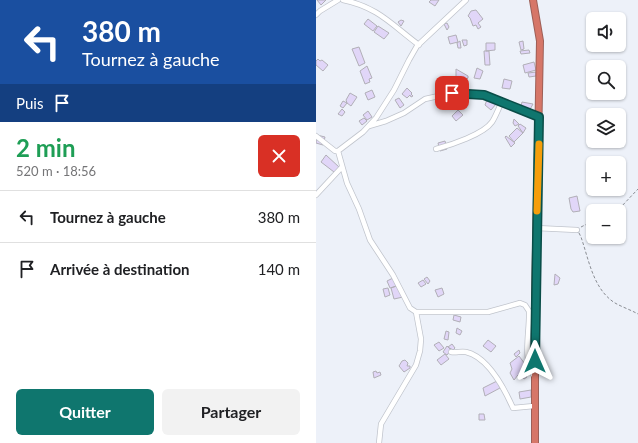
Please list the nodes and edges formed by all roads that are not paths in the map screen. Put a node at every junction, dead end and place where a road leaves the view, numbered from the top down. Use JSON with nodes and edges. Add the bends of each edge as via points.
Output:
{"nodes":[{"id":1,"x":338,"y":0,"type":"edge"},
{"id":2,"x":343,"y":0,"type":"edge"},
{"id":3,"x":466,"y":0,"type":"edge"},
{"id":4,"x":533,"y":0,"type":"edge"},
{"id":5,"x":316,"y":15,"type":"edge"},
{"id":6,"x":419,"y":45,"type":"junction"},
{"id":7,"x":502,"y":102,"type":"junction"},
{"id":8,"x":539,"y":117,"type":"junction"},
{"id":9,"x":370,"y":126,"type":"junction"},
{"id":10,"x":316,"y":136,"type":"edge"},
{"id":11,"x":436,"y":149,"type":"dead end"},
{"id":12,"x":338,"y":151,"type":"junction"},
{"id":13,"x":342,"y":167,"type":"junction"},
{"id":14,"x":316,"y":195,"type":"edge"},
{"id":15,"x":536,"y":228,"type":"junction"},
{"id":16,"x":577,"y":230,"type":"road end"},
{"id":17,"x":416,"y":312,"type":"junction"},
{"id":18,"x":451,"y":352,"type":"dead end"},
{"id":19,"x":534,"y":376,"type":"junction"},
{"id":20,"x":534,"y":406,"type":"junction"},
{"id":21,"x":379,"y":443,"type":"edge"},
{"id":22,"x":535,"y":443,"type":"edge"}],
"edges":[{"from":1,"to":5,"type":"street"},
{"from":2,"to":6,"type":"street","via":[[365,6],[382,16]]},
{"from":3,"to":6,"type":"street"},
{"from":4,"to":8,"type":"highway","via":[[540,41]]},
{"from":6,"to":9,"type":"street"},
{"from":7,"to":8,"type":"street"},
{"from":7,"to":9,"type":"street","via":[[484,95],[444,94],[425,99],[386,122]]},
{"from":7,"to":11,"type":"street","via":[[491,123],[478,135]]},
{"from":8,"to":15,"type":"highway"},
{"from":9,"to":12,"type":"street"},
{"from":10,"to":12,"type":"street"},
{"from":12,"to":13,"type":"street"},
{"from":13,"to":14,"type":"street"},
{"from":13,"to":17,"type":"street","via":[[373,245],[393,275],[410,308]]},
{"from":15,"to":16,"type":"street"},
{"from":15,"to":19,"type":"highway"},
{"from":17,"to":19,"type":"street","via":[[488,312],[520,303],[526,305],[529,311],[529,364]]},
{"from":17,"to":21,"type":"street","via":[[421,339],[420,351],[416,365],[381,424]]},
{"from":18,"to":20,"type":"street","via":[[467,352],[479,358],[508,395],[513,408]]},
{"from":19,"to":20,"type":"highway"},
{"from":20,"to":22,"type":"highway"}]}
